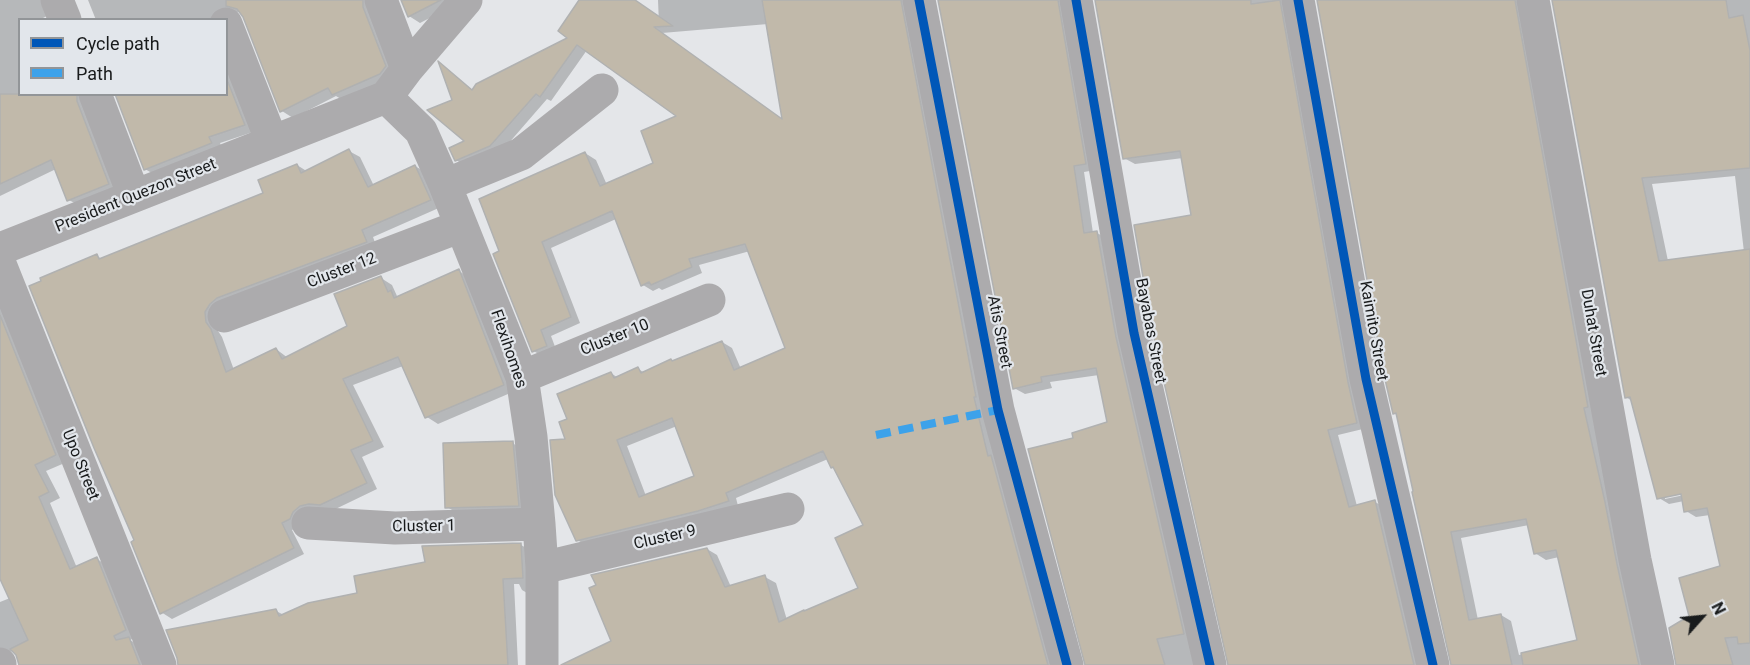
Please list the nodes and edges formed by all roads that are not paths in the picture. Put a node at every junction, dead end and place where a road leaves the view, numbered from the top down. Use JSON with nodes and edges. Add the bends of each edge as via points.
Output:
{"nodes":[{"id":1,"x":57,"y":0,"type":"edge"},
{"id":2,"x":217,"y":0,"type":"edge"},
{"id":3,"x":381,"y":0,"type":"edge"},
{"id":4,"x":466,"y":0,"type":"edge"},
{"id":5,"x":919,"y":0,"type":"edge"},
{"id":6,"x":1076,"y":0,"type":"edge"},
{"id":7,"x":1298,"y":0,"type":"edge"},
{"id":8,"x":1533,"y":0,"type":"edge"},
{"id":9,"x":64,"y":18,"type":"edge"},
{"id":10,"x":224,"y":18,"type":"edge"},
{"id":11,"x":228,"y":29,"type":"edge"},
{"id":12,"x":407,"y":69,"type":"junction"},
{"id":13,"x":602,"y":90,"type":"dead end"},
{"id":14,"x":96,"y":96,"type":"edge"},
{"id":15,"x":386,"y":97,"type":"junction"},
{"id":16,"x":272,"y":142,"type":"junction"},
{"id":17,"x":445,"y":185,"type":"junction"},
{"id":18,"x":134,"y":196,"type":"junction"},
{"id":19,"x":461,"y":225,"type":"junction"},
{"id":20,"x":0,"y":249,"type":"edge"},
{"id":21,"x":0,"y":264,"type":"edge"},
{"id":22,"x":709,"y":300,"type":"dead end"},
{"id":23,"x":224,"y":316,"type":"dead end"},
{"id":24,"x":522,"y":377,"type":"junction"},
{"id":25,"x":788,"y":509,"type":"dead end"},
{"id":26,"x":308,"y":523,"type":"dead end"},
{"id":27,"x":539,"y":524,"type":"junction"},
{"id":28,"x":542,"y":568,"type":"junction"},
{"id":29,"x":160,"y":665,"type":"edge"},
{"id":30,"x":542,"y":665,"type":"edge"},
{"id":31,"x":1067,"y":665,"type":"edge"},
{"id":32,"x":1210,"y":665,"type":"edge"},
{"id":33,"x":1433,"y":665,"type":"edge"},
{"id":34,"x":1658,"y":665,"type":"edge"}],
"edges":[{"from":1,"to":9,"type":"street"},
{"from":2,"to":10,"type":"street"},
{"from":3,"to":12,"type":"street"},
{"from":4,"to":12,"type":"street"},
{"from":5,"to":31,"type":"street","name":"Atis Street","via":[[998,410]]},
{"from":6,"to":32,"type":"street","name":"Bayabas Street","via":[[1134,333]]},
{"from":7,"to":33,"type":"street","name":"Kaimito Street","via":[[1366,379]]},
{"from":8,"to":34,"type":"street","name":"Duhat Street","via":[[1635,560]]},
{"from":11,"to":16,"type":"street"},
{"from":12,"to":15,"type":"street"},
{"from":13,"to":17,"type":"street","via":[[521,154]]},
{"from":14,"to":18,"type":"street"},
{"from":15,"to":16,"type":"street","name":"President Quezon Street"},
{"from":15,"to":17,"type":"street","name":"Flexihomes","via":[[421,131]]},
{"from":16,"to":18,"type":"street","name":"President Quezon Street"},
{"from":17,"to":19,"type":"street","name":"Flexihomes"},
{"from":18,"to":20,"type":"street","name":"President Quezon Street"},
{"from":19,"to":23,"type":"street","name":"Cluster 12"},
{"from":19,"to":24,"type":"street","name":"Flexihomes"},
{"from":21,"to":29,"type":"street","name":"Upo Street"},
{"from":22,"to":24,"type":"street","name":"Cluster 10"},
{"from":24,"to":27,"type":"street","name":"Flexihomes"},
{"from":25,"to":28,"type":"street","name":"Cluster 9"},
{"from":26,"to":27,"type":"street","name":"Cluster 1","via":[[394,528]]},
{"from":27,"to":28,"type":"street","name":"Flexihomes"},
{"from":28,"to":30,"type":"street","name":"Flexihomes"}]}
